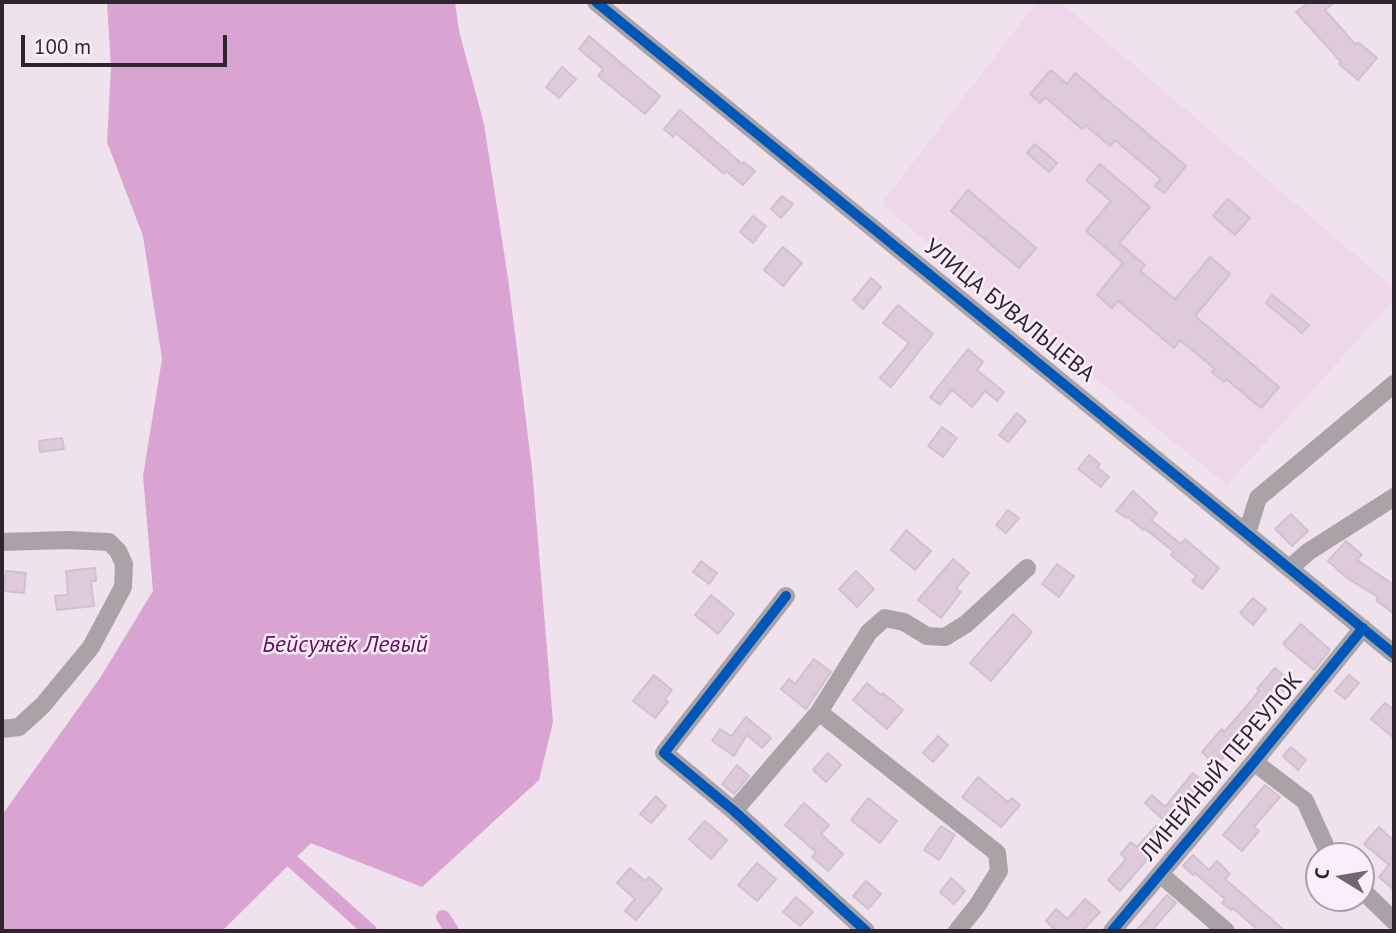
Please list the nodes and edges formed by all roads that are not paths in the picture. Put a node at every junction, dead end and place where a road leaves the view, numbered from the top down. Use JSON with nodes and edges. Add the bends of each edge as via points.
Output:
{"nodes":[{"id":1,"x":596,"y":2,"type":"edge"},
{"id":2,"x":1394,"y":384,"type":"edge"},
{"id":3,"x":1394,"y":497,"type":"edge"},
{"id":4,"x":1247,"y":533,"type":"junction"},
{"id":5,"x":2,"y":541,"type":"edge"},
{"id":6,"x":1027,"y":568,"type":"dead end"},
{"id":7,"x":1290,"y":568,"type":"junction"},
{"id":8,"x":786,"y":596,"type":"dead end"},
{"id":9,"x":1363,"y":628,"type":"junction"},
{"id":10,"x":1394,"y":654,"type":"edge"},
{"id":11,"x":819,"y":712,"type":"junction"},
{"id":12,"x":2,"y":729,"type":"edge"},
{"id":13,"x":1254,"y":762,"type":"junction"},
{"id":14,"x":734,"y":811,"type":"junction"},
{"id":15,"x":1324,"y":842,"type":"edge"},
{"id":16,"x":1160,"y":874,"type":"junction"},
{"id":17,"x":1375,"y":902,"type":"edge"},
{"id":18,"x":1394,"y":920,"type":"edge"},
{"id":19,"x":866,"y":931,"type":"edge"},
{"id":20,"x":957,"y":931,"type":"edge"},
{"id":21,"x":1112,"y":931,"type":"edge"},
{"id":22,"x":1226,"y":931,"type":"edge"}],
"edges":[{"from":1,"to":4,"type":"street","name":"УЛИЦА БУВАЛЬЦЕВА"},
{"from":2,"to":4,"type":"street","via":[[1258,498]]},
{"from":3,"to":7,"type":"street"},
{"from":4,"to":7,"type":"street","name":"УЛИЦА БУВАЛЬЦЕВА"},
{"from":5,"to":12,"type":"street","via":[[109,542],[124,564],[122,586],[91,647],[43,705],[19,727]]},
{"from":6,"to":11,"type":"street","via":[[966,624],[945,637],[927,636],[904,622],[885,618],[869,632]]},
{"from":7,"to":9,"type":"street","name":"УЛИЦА БУВАЛЬЦЕВА"},
{"from":8,"to":14,"type":"street","via":[[664,753]]},
{"from":9,"to":10,"type":"street","name":"УЛИЦА БУВАЛЬЦЕВА"},
{"from":9,"to":13,"type":"street","name":"ЛИНЕЙНЫЙ ПЕРЕУЛОК"},
{"from":11,"to":14,"type":"street"},
{"from":11,"to":20,"type":"street","via":[[997,853],[999,871]]},
{"from":13,"to":15,"type":"street","via":[[1305,800]]},
{"from":13,"to":16,"type":"street","name":"ЛИНЕЙНЫЙ ПЕРЕУЛОК"},
{"from":14,"to":19,"type":"street"},
{"from":16,"to":21,"type":"street","name":"ЛИНЕЙНЫЙ ПЕРЕУЛОК"},
{"from":16,"to":22,"type":"street"},
{"from":17,"to":18,"type":"street"}]}
